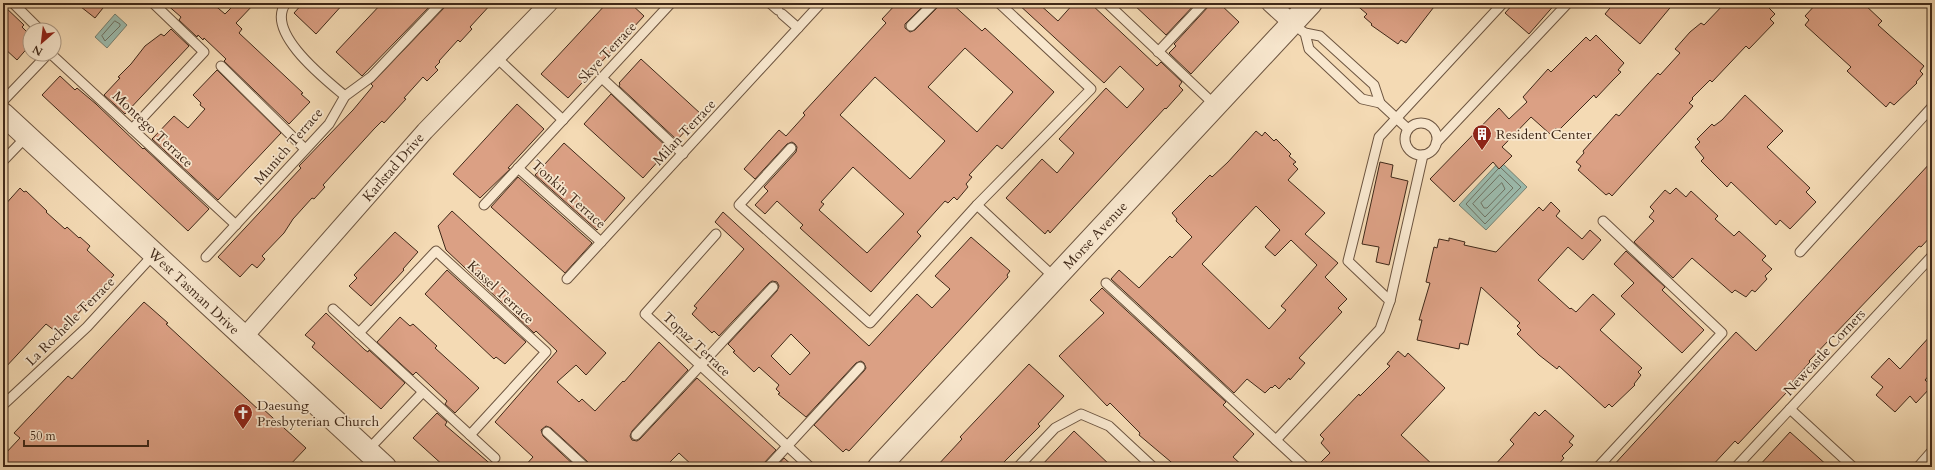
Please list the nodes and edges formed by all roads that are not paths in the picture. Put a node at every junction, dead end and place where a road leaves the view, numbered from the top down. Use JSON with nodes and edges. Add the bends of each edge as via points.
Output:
{"nodes":[{"id":1,"x":13,"y":3,"type":"edge"},
{"id":2,"x":153,"y":3,"type":"edge"},
{"id":3,"x":286,"y":3,"type":"edge"},
{"id":4,"x":441,"y":3,"type":"edge"},
{"id":5,"x":549,"y":3,"type":"edge"},
{"id":6,"x":671,"y":3,"type":"edge"},
{"id":7,"x":770,"y":3,"type":"edge"},
{"id":8,"x":821,"y":3,"type":"edge"},
{"id":9,"x":934,"y":3,"type":"edge"},
{"id":10,"x":999,"y":3,"type":"edge"},
{"id":11,"x":1107,"y":3,"type":"edge"},
{"id":12,"x":1204,"y":3,"type":"edge"},
{"id":13,"x":1270,"y":3,"type":"edge"},
{"id":14,"x":1311,"y":3,"type":"edge"},
{"id":15,"x":1503,"y":3,"type":"edge"},
{"id":16,"x":1568,"y":3,"type":"edge"},
{"id":17,"x":32,"y":22,"type":"edge"},
{"id":18,"x":911,"y":26,"type":"dead end"},
{"id":19,"x":798,"y":28,"type":"junction"},
{"id":20,"x":1299,"y":28,"type":"junction"},
{"id":21,"x":1158,"y":52,"type":"junction"},
{"id":22,"x":497,"y":58,"type":"junction"},
{"id":23,"x":40,"y":62,"type":"edge"},
{"id":24,"x":60,"y":62,"type":"edge"},
{"id":25,"x":221,"y":66,"type":"dead end"},
{"id":26,"x":602,"y":78,"type":"junction"},
{"id":27,"x":345,"y":96,"type":"junction"},
{"id":28,"x":3,"y":102,"type":"edge"},
{"id":29,"x":1380,"y":103,"type":"junction"},
{"id":30,"x":1216,"y":106,"type":"junction"},
{"id":31,"x":1932,"y":107,"type":"edge"},
{"id":32,"x":3,"y":114,"type":"edge"},
{"id":33,"x":1396,"y":117,"type":"junction"},
{"id":34,"x":563,"y":120,"type":"junction"},
{"id":35,"x":132,"y":129,"type":"junction"},
{"id":36,"x":1408,"y":129,"type":"junction"},
{"id":37,"x":27,"y":136,"type":"junction"},
{"id":38,"x":1436,"y":143,"type":"junction"},
{"id":39,"x":791,"y":148,"type":"dead end"},
{"id":40,"x":305,"y":149,"type":"junction"},
{"id":41,"x":682,"y":154,"type":"junction"},
{"id":42,"x":1424,"y":155,"type":"junction"},
{"id":43,"x":3,"y":161,"type":"edge"},
{"id":44,"x":518,"y":168,"type":"junction"},
{"id":45,"x":484,"y":205,"type":"dead end"},
{"id":46,"x":977,"y":205,"type":"junction"},
{"id":47,"x":1603,"y":221,"type":"dead end"},
{"id":48,"x":236,"y":225,"type":"junction"},
{"id":49,"x":716,"y":234,"type":"dead end"},
{"id":50,"x":601,"y":242,"type":"junction"},
{"id":51,"x":1800,"y":252,"type":"dead end"},
{"id":52,"x":154,"y":254,"type":"junction"},
{"id":53,"x":1932,"y":256,"type":"edge"},
{"id":54,"x":206,"y":257,"type":"dead end"},
{"id":55,"x":1055,"y":278,"type":"junction"},
{"id":56,"x":567,"y":279,"type":"dead end"},
{"id":57,"x":1106,"y":283,"type":"dead end"},
{"id":58,"x":773,"y":287,"type":"dead end"},
{"id":59,"x":1390,"y":301,"type":"junction"},
{"id":60,"x":333,"y":309,"type":"dead end"},
{"id":61,"x":359,"y":333,"type":"junction"},
{"id":62,"x":244,"y":337,"type":"junction"},
{"id":63,"x":700,"y":366,"type":"junction"},
{"id":64,"x":860,"y":367,"type":"dead end"},
{"id":65,"x":423,"y":392,"type":"junction"},
{"id":66,"x":3,"y":405,"type":"edge"},
{"id":67,"x":1790,"y":409,"type":"junction"},
{"id":68,"x":547,"y":432,"type":"dead end"},
{"id":69,"x":470,"y":435,"type":"junction"},
{"id":70,"x":636,"y":435,"type":"dead end"},
{"id":71,"x":1276,"y":440,"type":"junction"},
{"id":72,"x":787,"y":446,"type":"junction"},
{"id":73,"x":368,"y":451,"type":"junction"},
{"id":74,"x":1932,"y":452,"type":"edge"},
{"id":75,"x":495,"y":458,"type":"dead end"},
{"id":76,"x":385,"y":467,"type":"edge"},
{"id":77,"x":585,"y":467,"type":"edge"},
{"id":78,"x":768,"y":467,"type":"edge"},
{"id":79,"x":810,"y":467,"type":"edge"},
{"id":80,"x":879,"y":467,"type":"edge"},
{"id":81,"x":1018,"y":467,"type":"edge"},
{"id":82,"x":1153,"y":467,"type":"edge"},
{"id":83,"x":1305,"y":467,"type":"edge"},
{"id":84,"x":1598,"y":467,"type":"edge"},
{"id":85,"x":1736,"y":467,"type":"edge"},
{"id":86,"x":1853,"y":467,"type":"edge"},
{"id":87,"x":1918,"y":467,"type":"edge"}],
"edges":[{"from":1,"to":17,"type":"lane"},
{"from":2,"to":35,"type":"lane","via":[[204,52]]},
{"from":3,"to":27,"type":"lane","via":[[282,19],[284,29],[301,56]]},
{"from":4,"to":27,"type":"lane","name":"Munich Terrace","via":[[371,77]]},
{"from":5,"to":22,"type":"street","name":"Karlstad Drive"},
{"from":6,"to":26,"type":"lane","name":"Skye Terrace"},
{"from":7,"to":19,"type":"lane"},
{"from":8,"to":19,"type":"lane","name":"Milan Terrace"},
{"from":9,"to":18,"type":"lane"},
{"from":10,"to":46,"type":"lane","via":[[1091,89]]},
{"from":11,"to":21,"type":"lane"},
{"from":12,"to":21,"type":"lane"},
{"from":13,"to":20,"type":"street"},
{"from":14,"to":20,"type":"street","name":"Morse Avenue"},
{"from":15,"to":33,"type":"lane"},
{"from":16,"to":38,"type":"lane"},
{"from":19,"to":41,"type":"lane","name":"Milan Terrace"},
{"from":20,"to":29,"type":"lane","via":[[1320,36],[1374,85]]},
{"from":20,"to":29,"type":"lane","via":[[1309,49],[1362,99]]},
{"from":20,"to":30,"type":"street","name":"Morse Avenue"},
{"from":21,"to":30,"type":"lane"},
{"from":22,"to":34,"type":"lane"},
{"from":22,"to":62,"type":"street","name":"Karlstad Drive","via":[[424,131]]},
{"from":23,"to":28,"type":"lane"},
{"from":24,"to":35,"type":"lane","name":"Montego Terrace"},
{"from":25,"to":40,"type":"lane"},
{"from":26,"to":34,"type":"lane","name":"Skye Terrace"},
{"from":26,"to":41,"type":"lane"},
{"from":27,"to":40,"type":"lane","name":"Munich Terrace","via":[[329,124]]},
{"from":29,"to":33,"type":"lane"},
{"from":30,"to":55,"type":"street","name":"Morse Avenue"},
{"from":31,"to":51,"type":"lane"},
{"from":32,"to":37,"type":"street","name":"West Tasman Drive"},
{"from":33,"to":36,"type":"lane"},
{"from":33,"to":59,"type":"lane","via":[[1378,137],[1348,261]]},
{"from":34,"to":44,"type":"lane","name":"Skye Terrace"},
{"from":35,"to":48,"type":"lane","name":"Montego Terrace"},
{"from":36,"to":38,"type":"lane","via":[[1418,123],[1428,124],[1435,131]]},
{"from":36,"to":42,"type":"lane","via":[[1404,139],[1408,150]]},
{"from":37,"to":43,"type":"lane"},
{"from":37,"to":52,"type":"street","name":"West Tasman Drive"},
{"from":38,"to":42,"type":"lane","via":[[1432,150]]},
{"from":39,"to":46,"type":"lane","via":[[739,205],[870,323]]},
{"from":40,"to":48,"type":"lane","name":"Munich Terrace"},
{"from":41,"to":50,"type":"lane","name":"Milan Terrace"},
{"from":42,"to":59,"type":"lane"},
{"from":44,"to":45,"type":"lane","name":"Skye Terrace"},
{"from":44,"to":50,"type":"lane","name":"Tonkin Terrace"},
{"from":46,"to":55,"type":"lane"},
{"from":47,"to":84,"type":"lane","via":[[1722,332]]},
{"from":48,"to":54,"type":"lane","name":"Munich Terrace"},
{"from":49,"to":63,"type":"lane","name":"Topaz Terrace","via":[[645,314]]},
{"from":50,"to":56,"type":"lane","name":"Milan Terrace"},
{"from":52,"to":62,"type":"street","name":"West Tasman Drive"},
{"from":52,"to":66,"type":"lane","name":"La Rochelle Terrace","via":[[87,327]]},
{"from":53,"to":67,"type":"lane","name":"Newcastle Corners"},
{"from":55,"to":80,"type":"street","name":"Morse Avenue"},
{"from":57,"to":71,"type":"lane"},
{"from":58,"to":63,"type":"lane"},
{"from":59,"to":71,"type":"lane","via":[[1380,329]]},
{"from":60,"to":61,"type":"lane"},
{"from":61,"to":65,"type":"lane"},
{"from":61,"to":69,"type":"lane","name":"Kassel Terrace","via":[[436,251],[541,347],[546,352]]},
{"from":62,"to":73,"type":"street","name":"West Tasman Drive"},
{"from":63,"to":70,"type":"lane"},
{"from":63,"to":72,"type":"lane","name":"Topaz Terrace"},
{"from":64,"to":72,"type":"lane"},
{"from":65,"to":69,"type":"lane"},
{"from":65,"to":73,"type":"lane"},
{"from":67,"to":85,"type":"lane","name":"Newcastle Corners"},
{"from":67,"to":86,"type":"lane"},
{"from":68,"to":77,"type":"lane"},
{"from":69,"to":75,"type":"lane"},
{"from":71,"to":83,"type":"lane"},
{"from":72,"to":78,"type":"lane"},
{"from":72,"to":79,"type":"lane","name":"Topaz Terrace"},
{"from":73,"to":76,"type":"street","name":"West Tasman Drive"},
{"from":74,"to":87,"type":"lane"},
{"from":81,"to":82,"type":"lane","via":[[1055,428],[1081,414],[1109,426]]}]}
